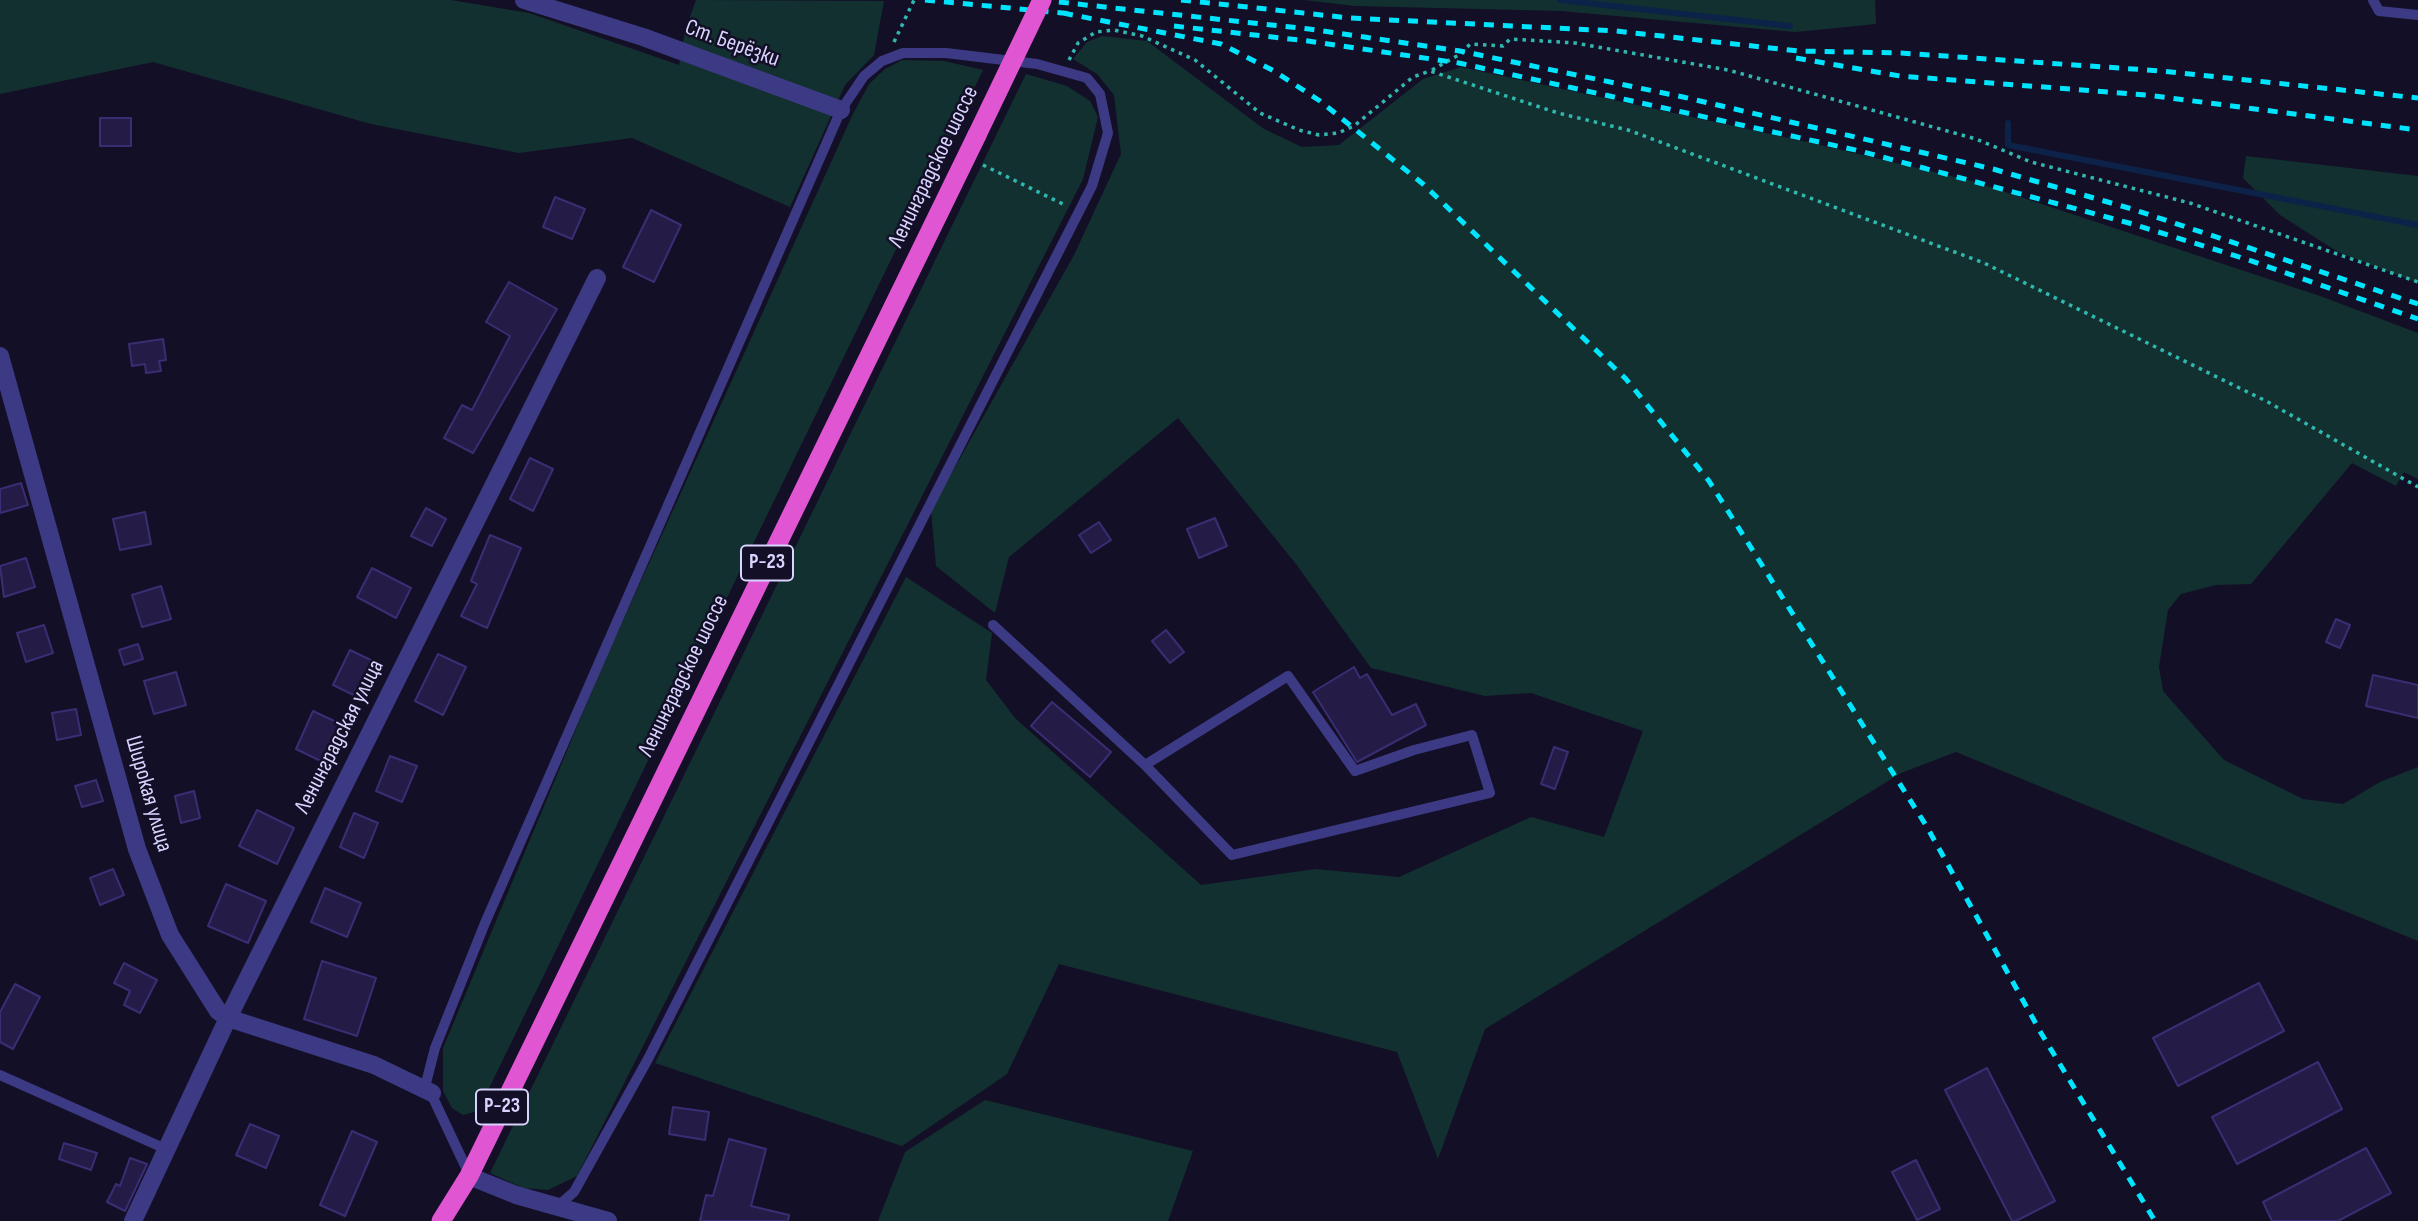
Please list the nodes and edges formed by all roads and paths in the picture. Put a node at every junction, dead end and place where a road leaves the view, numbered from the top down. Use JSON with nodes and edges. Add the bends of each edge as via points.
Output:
{"nodes":[{"id":1,"x":524,"y":0,"type":"edge"},
{"id":2,"x":914,"y":0,"type":"edge"},
{"id":3,"x":1042,"y":0,"type":"edge"},
{"id":4,"x":2373,"y":0,"type":"edge"},
{"id":5,"x":2418,"y":15,"type":"edge"},
{"id":6,"x":882,"y":61,"type":"junction"},
{"id":7,"x":1430,"y":71,"type":"junction"},
{"id":8,"x":1070,"y":72,"type":"junction"},
{"id":9,"x":841,"y":110,"type":"junction"},
{"id":10,"x":990,"y":166,"type":"dead end"},
{"id":11,"x":1079,"y":212,"type":"junction"},
{"id":12,"x":597,"y":278,"type":"dead end"},
{"id":13,"x":2418,"y":282,"type":"edge"},
{"id":14,"x":0,"y":356,"type":"edge"},
{"id":15,"x":2418,"y":487,"type":"edge"},
{"id":16,"x":993,"y":625,"type":"dead end"},
{"id":17,"x":1145,"y":765,"type":"junction"},
{"id":18,"x":228,"y":1018,"type":"junction"},
{"id":19,"x":0,"y":1074,"type":"edge"},
{"id":20,"x":432,"y":1093,"type":"junction"},
{"id":21,"x":169,"y":1150,"type":"junction"},
{"id":22,"x":469,"y":1176,"type":"junction"},
{"id":23,"x":559,"y":1205,"type":"junction"},
{"id":24,"x":133,"y":1221,"type":"edge"},
{"id":25,"x":441,"y":1221,"type":"edge"},
{"id":26,"x":608,"y":1221,"type":"edge"}],
"edges":[{"from":1,"to":9,"type":"street","name":"Ст. Берёзки","via":[[643,37]]},
{"from":2,"to":6,"type":"path","via":[[904,27]]},
{"from":3,"to":22,"type":"highway","name":"Ленинградское шоссе","number":"Р-23","bridge":true},
{"from":4,"to":5,"type":"lane","via":[[2379,11]]},
{"from":6,"to":8,"type":"lane","via":[[903,53],[946,54]]},
{"from":6,"to":9,"type":"lane","via":[[864,76]]},
{"from":7,"to":8,"type":"path","via":[[1413,77],[1354,125],[1330,135],[1299,130],[1260,113],[1195,60],[1133,34],[1104,30],[1084,38],[1069,59]]},
{"from":7,"to":13,"type":"path","via":[[1470,44],[1503,47],[1510,38],[1574,43],[1728,70],[1976,139],[2031,162],[2190,203]]},
{"from":7,"to":15,"type":"path","via":[[1546,110],[1648,137],[1984,263],[2266,401]]},
{"from":8,"to":11,"type":"lane","via":[[1087,78],[1100,94],[1108,133],[1103,157]]},
{"from":9,"to":20,"type":"lane","via":[[485,923],[435,1048],[426,1083]]},
{"from":10,"to":11,"type":"path"},
{"from":11,"to":23,"type":"lane","via":[[648,1059],[575,1192]]},
{"from":12,"to":18,"type":"street","name":"Ленинградская улица"},
{"from":14,"to":18,"type":"street","name":"Широкая улица","via":[[137,849],[170,935],[218,1012]]},
{"from":16,"to":17,"type":"lane"},
{"from":17,"to":17,"type":"lane","via":[[1232,855],[1490,793],[1472,735],[1355,771],[1288,676]]},
{"from":18,"to":20,"type":"street","via":[[374,1065]]},
{"from":18,"to":21,"type":"street","name":"Ленинградская улица"},
{"from":19,"to":21,"type":"lane"},
{"from":20,"to":22,"type":"lane"},
{"from":21,"to":24,"type":"street","name":"Ленинградская улица"},
{"from":22,"to":23,"type":"street","via":[[516,1195]]},
{"from":22,"to":25,"type":"highway","name":"Ленинградское шоссе","number":"Р-23"},
{"from":23,"to":26,"type":"street"}]}
